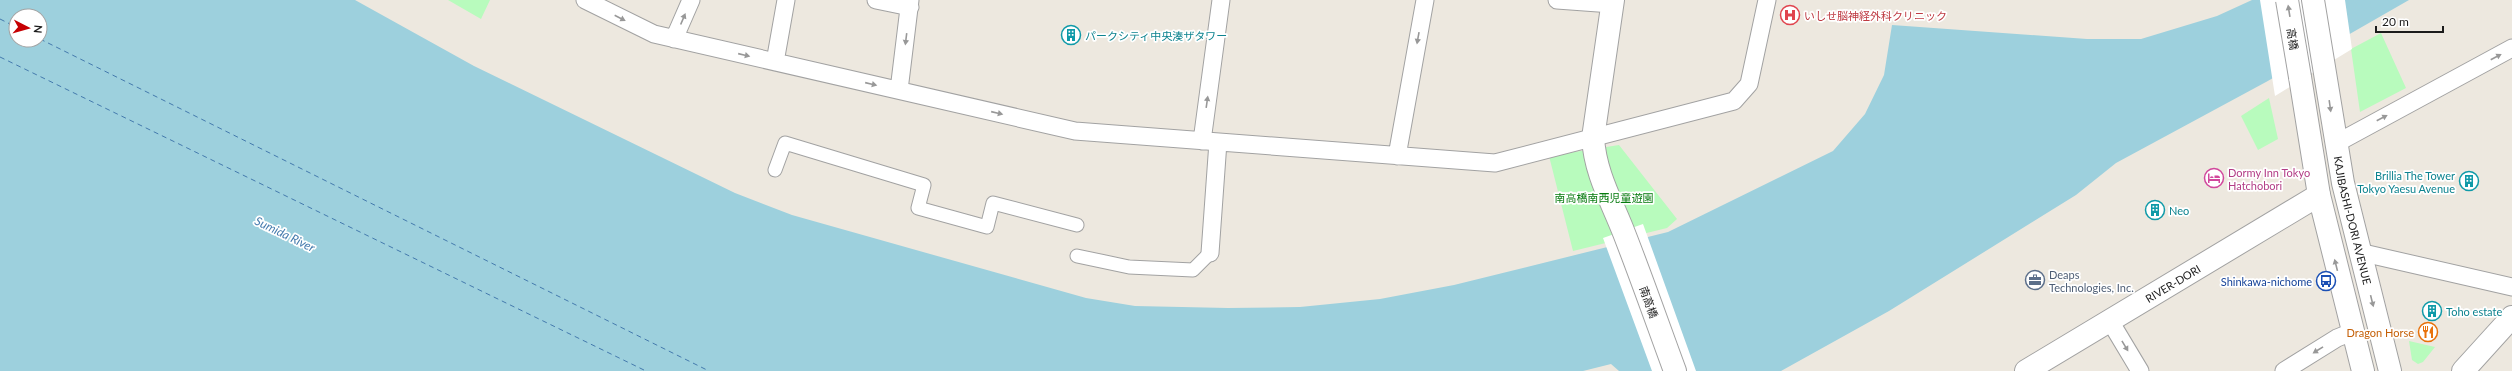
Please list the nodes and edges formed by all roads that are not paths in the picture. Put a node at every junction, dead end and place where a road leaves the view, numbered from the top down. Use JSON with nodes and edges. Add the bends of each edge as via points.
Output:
{"nodes":[{"id":1,"x":586,"y":0,"type":"edge"},
{"id":2,"x":691,"y":0,"type":"edge"},
{"id":3,"x":786,"y":0,"type":"edge"},
{"id":4,"x":876,"y":0,"type":"edge"},
{"id":5,"x":1222,"y":0,"type":"edge"},
{"id":6,"x":1425,"y":0,"type":"edge"},
{"id":7,"x":1556,"y":0,"type":"edge"},
{"id":8,"x":1767,"y":0,"type":"edge"},
{"id":9,"x":2287,"y":0,"type":"edge"},
{"id":10,"x":2313,"y":0,"type":"edge"},
{"id":11,"x":1613,"y":2,"type":"edge"},
{"id":12,"x":910,"y":4,"type":"edge"},
{"id":13,"x":674,"y":39,"type":"junction"},
{"id":14,"x":2512,"y":48,"type":"edge"},
{"id":15,"x":775,"y":62,"type":"junction"},
{"id":16,"x":899,"y":90,"type":"junction"},
{"id":17,"x":1593,"y":138,"type":"junction"},
{"id":18,"x":1210,"y":142,"type":"junction"},
{"id":19,"x":2335,"y":144,"type":"junction"},
{"id":20,"x":1397,"y":156,"type":"junction"},
{"id":21,"x":775,"y":170,"type":"dead end"},
{"id":22,"x":2319,"y":195,"type":"junction"},
{"id":23,"x":1077,"y":225,"type":"dead end"},
{"id":24,"x":2359,"y":252,"type":"junction"},
{"id":25,"x":1210,"y":253,"type":"joint"},
{"id":26,"x":1078,"y":256,"type":"dead end"},
{"id":27,"x":2512,"y":287,"type":"edge"},
{"id":28,"x":2512,"y":317,"type":"edge"},
{"id":29,"x":2110,"y":321,"type":"junction"},
{"id":30,"x":2352,"y":332,"type":"junction"},
{"id":31,"x":1675,"y":371,"type":"edge"},
{"id":32,"x":2026,"y":371,"type":"edge"},
{"id":33,"x":2140,"y":371,"type":"edge"},
{"id":34,"x":2284,"y":371,"type":"edge"},
{"id":35,"x":2363,"y":371,"type":"edge"},
{"id":36,"x":2390,"y":371,"type":"edge"},
{"id":37,"x":2463,"y":371,"type":"edge"}],
"edges":[{"from":1,"to":13,"type":"street","one_way":true,"via":[[654,34]]},
{"from":13,"to":2,"type":"street","one_way":true},
{"from":3,"to":15,"type":"street"},
{"from":4,"to":12,"type":"street"},
{"from":18,"to":5,"type":"street","one_way":true},
{"from":6,"to":20,"type":"street","one_way":true},
{"from":7,"to":11,"type":"street"},
{"from":8,"to":17,"type":"street","via":[[1749,84],[1734,101]]},
{"from":22,"to":9,"type":"street","name":"高橋","one_way":true,"bridge":true},
{"from":10,"to":19,"type":"street","name":"KAJIBASHI-DORI AVENUE","one_way":true},
{"from":11,"to":17,"type":"street","name":"南高橋"},
{"from":12,"to":16,"type":"street","one_way":true},
{"from":13,"to":15,"type":"street","one_way":true},
{"from":19,"to":14,"type":"street","one_way":true},
{"from":15,"to":16,"type":"street","one_way":true},
{"from":16,"to":18,"type":"street","one_way":true,"via":[[1075,131]]},
{"from":17,"to":20,"type":"street","via":[[1495,163]]},
{"from":17,"to":31,"type":"street","name":"南高橋","via":[[1596,167],[1624,233]]},
{"from":18,"to":20,"type":"street"},
{"from":18,"to":25,"type":"street"},
{"from":19,"to":24,"type":"street","name":"KAJIBASHI-DORI AVENUE"},
{"from":21,"to":23,"type":"street","via":[[785,143],[924,185],[918,208],[987,228],[993,203]]},
{"from":22,"to":29,"type":"street","name":"RIVER-DORI"},
{"from":30,"to":22,"type":"street","one_way":true},
{"from":24,"to":27,"type":"street"},
{"from":24,"to":36,"type":"street","name":"KAJIBASHI-DORI AVENUE","one_way":true},
{"from":25,"to":26,"type":"street","via":[[1193,270],[1129,267]]},
{"from":28,"to":37,"type":"street"},
{"from":29,"to":32,"type":"street","name":"RIVER-DORI"},
{"from":29,"to":33,"type":"street","one_way":true},
{"from":30,"to":34,"type":"street","one_way":true,"via":[[2336,338]]},
{"from":30,"to":35,"type":"street"}]}
